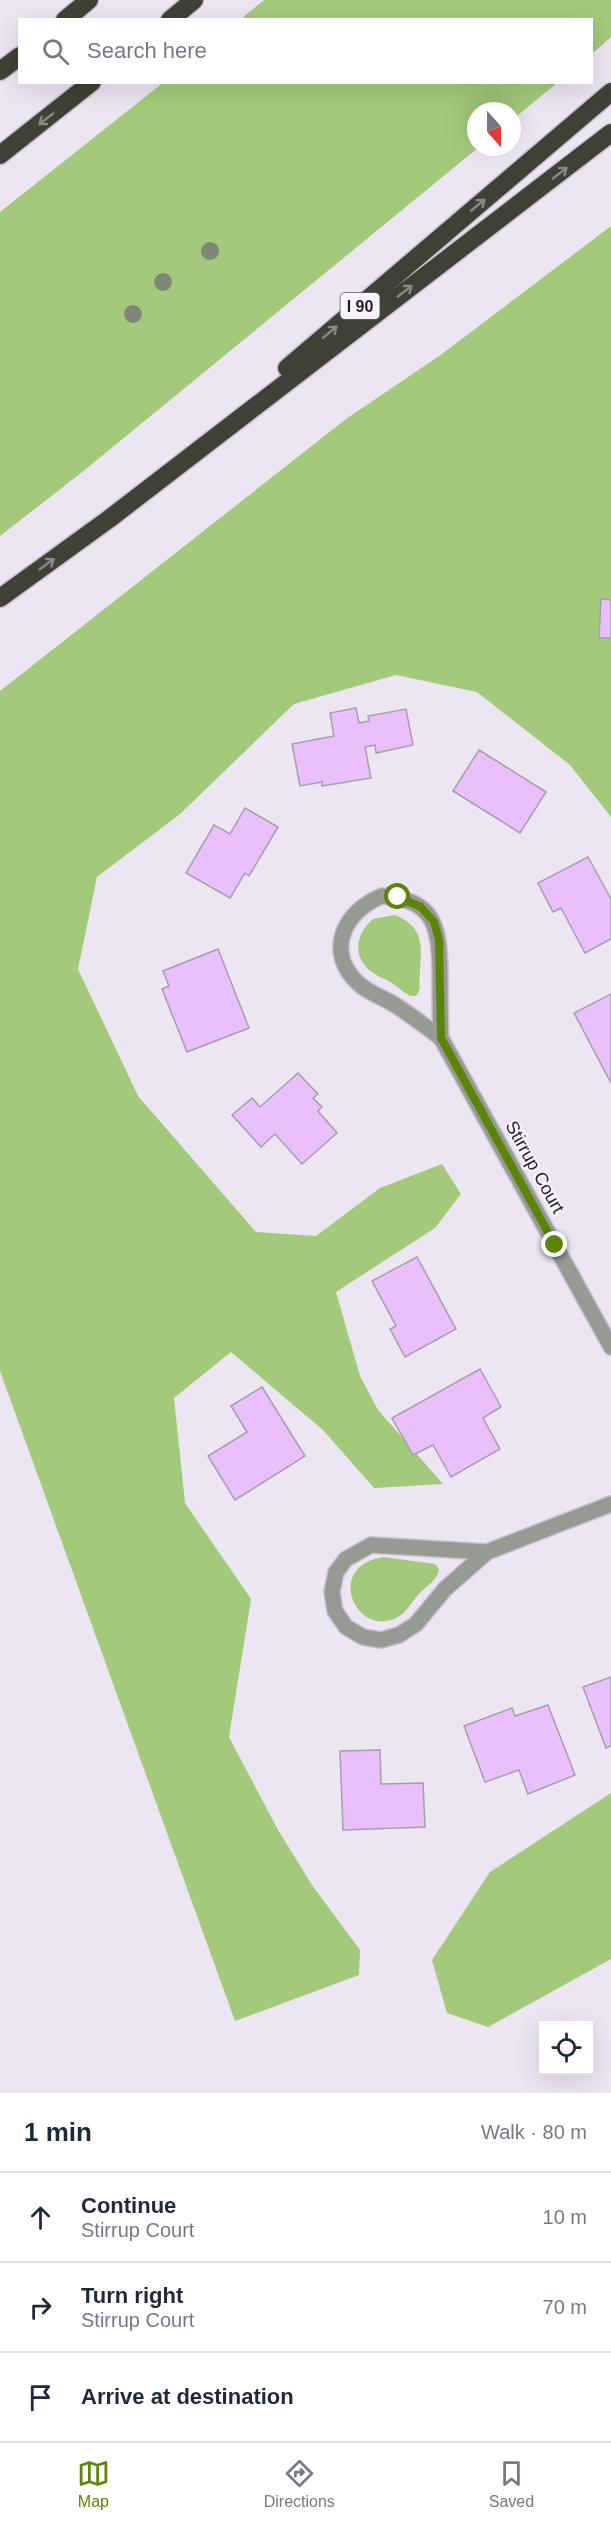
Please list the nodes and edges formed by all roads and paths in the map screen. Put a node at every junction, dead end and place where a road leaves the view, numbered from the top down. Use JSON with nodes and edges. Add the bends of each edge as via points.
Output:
{"nodes":[{"id":1,"x":89,"y":0,"type":"edge"},
{"id":2,"x":194,"y":0,"type":"edge"},
{"id":3,"x":67,"y":18,"type":"edge"},
{"id":4,"x":172,"y":18,"type":"edge"},
{"id":5,"x":18,"y":58,"type":"edge"},
{"id":6,"x":0,"y":71,"type":"edge"},
{"id":7,"x":89,"y":84,"type":"edge"},
{"id":8,"x":611,"y":92,"type":"edge"},
{"id":9,"x":611,"y":133,"type":"edge"},
{"id":10,"x":0,"y":155,"type":"edge"},
{"id":11,"x":109,"y":519,"type":"junction"},
{"id":12,"x":0,"y":598,"type":"edge"},
{"id":13,"x":441,"y":1038,"type":"junction"},
{"id":14,"x":611,"y":1347,"type":"edge"},
{"id":15,"x":611,"y":1504,"type":"edge"},
{"id":16,"x":487,"y":1552,"type":"junction"}],
"edges":[{"from":1,"to":3,"type":"highway"},
{"from":2,"to":4,"type":"highway"},
{"from":5,"to":6,"type":"highway"},
{"from":7,"to":10,"type":"highway","one_way":true},
{"from":11,"to":8,"type":"highway","number":"I 90","one_way":true},
{"from":11,"to":9,"type":"highway","one_way":true},
{"from":12,"to":11,"type":"highway","number":"I 90","one_way":true},
{"from":13,"to":13,"type":"street","name":"Stirrup Court","via":[[439,940],[434,922],[421,907],[404,899],[382,896],[367,902],[352,915],[343,932],[341,948],[347,969],[359,984]]},
{"from":13,"to":14,"type":"street","name":"Stirrup Court"},
{"from":15,"to":16,"type":"street"},
{"from":16,"to":16,"type":"street","via":[[371,1545],[346,1559],[336,1572],[332,1592],[335,1611],[346,1627],[363,1637],[381,1640],[399,1635],[416,1624],[445,1589]]}]}
